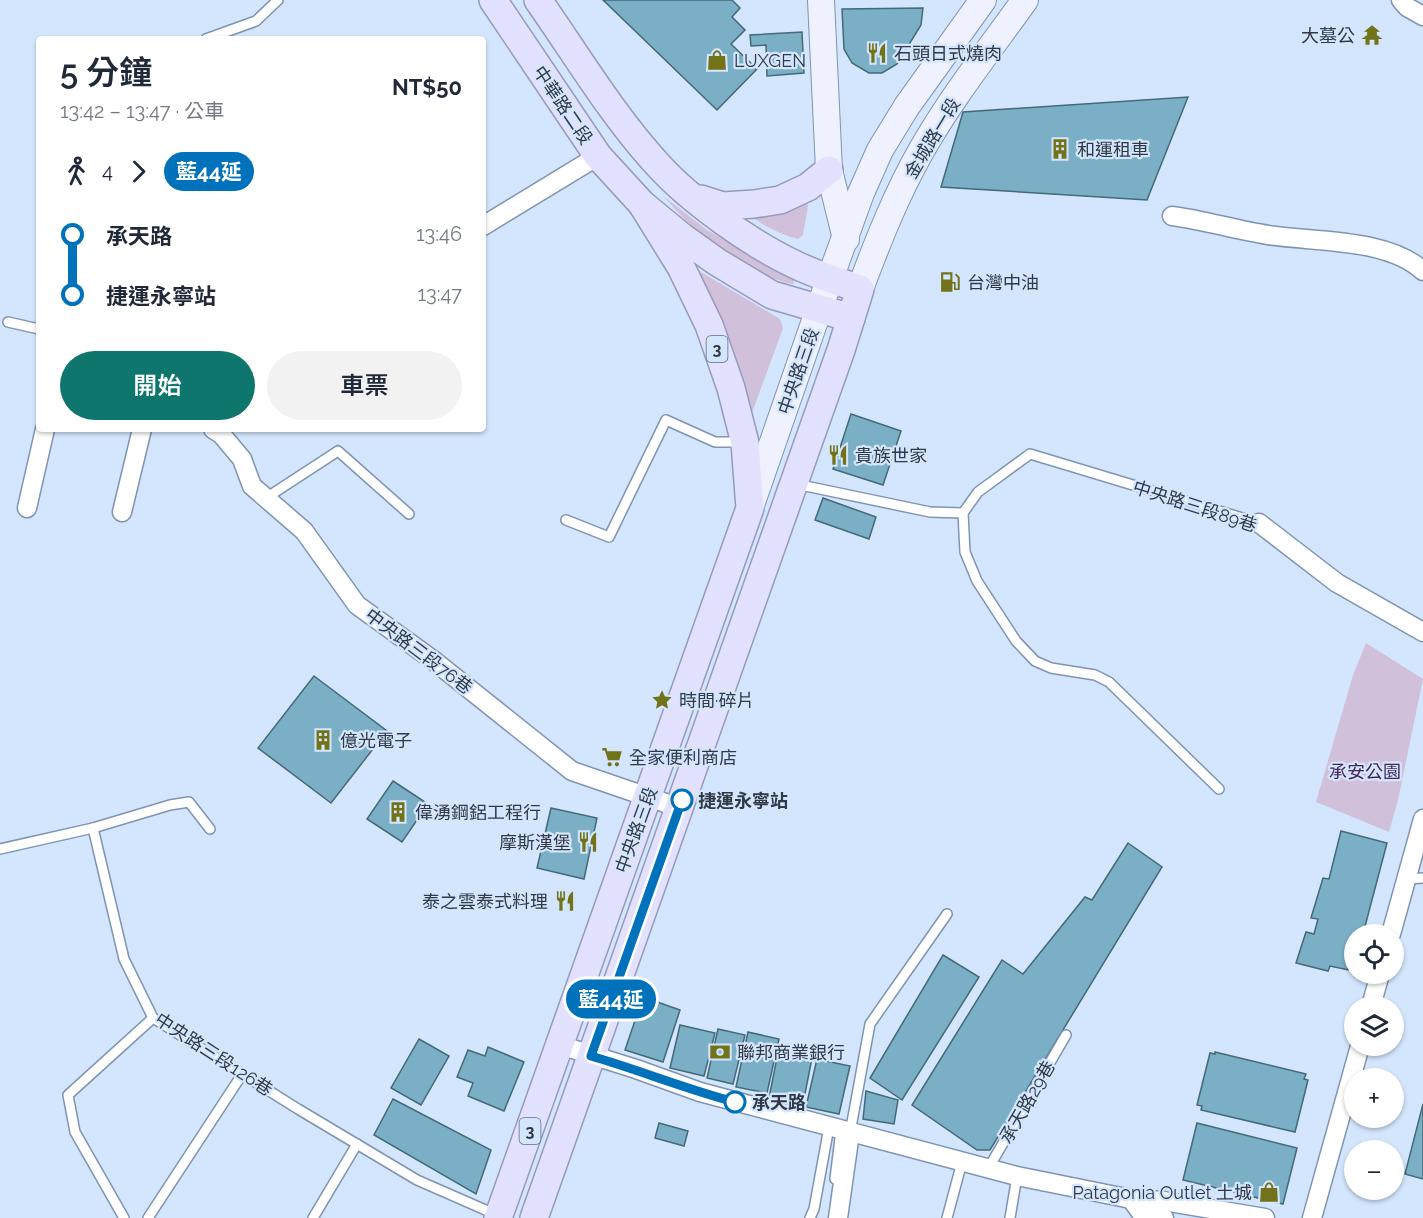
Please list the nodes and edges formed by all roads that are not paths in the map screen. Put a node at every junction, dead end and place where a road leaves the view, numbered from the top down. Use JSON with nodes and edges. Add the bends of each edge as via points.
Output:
{"nodes":[{"id":1,"x":278,"y":0,"type":"edge"},
{"id":2,"x":493,"y":0,"type":"edge"},
{"id":3,"x":538,"y":0,"type":"edge"},
{"id":4,"x":821,"y":0,"type":"edge"},
{"id":5,"x":983,"y":0,"type":"edge"},
{"id":6,"x":1026,"y":0,"type":"edge"},
{"id":7,"x":1401,"y":0,"type":"edge"},
{"id":8,"x":1423,"y":16,"type":"edge"},
{"id":9,"x":214,"y":36,"type":"edge"},
{"id":10,"x":598,"y":156,"type":"junction"},
{"id":11,"x":829,"y":170,"type":"junction"},
{"id":12,"x":694,"y":197,"type":"junction"},
{"id":13,"x":642,"y":204,"type":"junction"},
{"id":14,"x":1172,"y":216,"type":"dead end"},
{"id":15,"x":486,"y":224,"type":"edge"},
{"id":16,"x":845,"y":237,"type":"junction"},
{"id":17,"x":1423,"y":272,"type":"edge"},
{"id":18,"x":830,"y":279,"type":"junction"},
{"id":19,"x":860,"y":289,"type":"junction"},
{"id":20,"x":819,"y":309,"type":"junction"},
{"id":21,"x":851,"y":318,"type":"junction"},
{"id":22,"x":8,"y":322,"type":"dead end"},
{"id":23,"x":36,"y":328,"type":"edge"},
{"id":24,"x":44,"y":432,"type":"edge"},
{"id":25,"x":141,"y":432,"type":"edge"},
{"id":26,"x":218,"y":432,"type":"edge"},
{"id":27,"x":745,"y":443,"type":"junction"},
{"id":28,"x":794,"y":483,"type":"junction"},
{"id":29,"x":266,"y":498,"type":"junction"},
{"id":30,"x":27,"y":508,"type":"dead end"},
{"id":31,"x":750,"y":508,"type":"junction"},
{"id":32,"x":122,"y":512,"type":"dead end"},
{"id":33,"x":963,"y":513,"type":"junction"},
{"id":34,"x":409,"y":514,"type":"dead end"},
{"id":35,"x":566,"y":520,"type":"dead end"},
{"id":36,"x":1259,"y":524,"type":"joint"},
{"id":37,"x":1423,"y":632,"type":"edge"},
{"id":38,"x":1219,"y":789,"type":"dead end"},
{"id":39,"x":647,"y":798,"type":"junction"},
{"id":40,"x":680,"y":808,"type":"junction"},
{"id":41,"x":1423,"y":819,"type":"edge"},
{"id":42,"x":93,"y":828,"type":"junction"},
{"id":43,"x":210,"y":829,"type":"dead end"},
{"id":44,"x":0,"y":849,"type":"edge"},
{"id":45,"x":1415,"y":879,"type":"edge"},
{"id":46,"x":947,"y":914,"type":"dead end"},
{"id":47,"x":1395,"y":924,"type":"edge"},
{"id":48,"x":153,"y":1018,"type":"junction"},
{"id":49,"x":1066,"y":1035,"type":"dead end"},
{"id":50,"x":560,"y":1045,"type":"junction"},
{"id":51,"x":591,"y":1056,"type":"junction"},
{"id":52,"x":1357,"y":1056,"type":"edge"},
{"id":53,"x":243,"y":1073,"type":"junction"},
{"id":54,"x":840,"y":1130,"type":"junction"},
{"id":55,"x":357,"y":1144,"type":"junction"},
{"id":56,"x":962,"y":1162,"type":"junction"},
{"id":57,"x":988,"y":1169,"type":"junction"},
{"id":58,"x":1017,"y":1176,"type":"junction"},
{"id":59,"x":1131,"y":1199,"type":"junction"},
{"id":60,"x":501,"y":1217,"type":"edge"},
{"id":61,"x":124,"y":1218,"type":"edge"},
{"id":62,"x":148,"y":1218,"type":"edge"},
{"id":63,"x":313,"y":1218,"type":"edge"},
{"id":64,"x":534,"y":1218,"type":"edge"},
{"id":65,"x":810,"y":1218,"type":"edge"},
{"id":66,"x":830,"y":1218,"type":"edge"},
{"id":67,"x":838,"y":1218,"type":"edge"},
{"id":68,"x":947,"y":1218,"type":"edge"},
{"id":69,"x":1010,"y":1218,"type":"edge"},
{"id":70,"x":1127,"y":1218,"type":"edge"},
{"id":71,"x":1164,"y":1218,"type":"edge"},
{"id":72,"x":1265,"y":1218,"type":"edge"},
{"id":73,"x":1312,"y":1218,"type":"edge"}],
"edges":[{"from":1,"to":9,"type":"lane","via":[[256,21]]},
{"from":2,"to":10,"type":"main road","name":"中華路二段","number":"3"},
{"from":3,"to":12,"type":"main road","via":[[626,126],[660,167]]},
{"from":4,"to":11,"type":"main road"},
{"from":5,"to":16,"type":"main road","name":"金城路一段","via":[[892,128]]},
{"from":6,"to":19,"type":"main road","name":"金城路一段","via":[[922,149],[886,220]]},
{"from":7,"to":8,"type":"street"},
{"from":10,"to":13,"type":"main road","name":"中華路二段","number":"3"},
{"from":10,"to":15,"type":"street"},
{"from":11,"to":12,"type":"main road","via":[[808,187],[780,200],[723,206]]},
{"from":11,"to":16,"type":"main road"},
{"from":12,"to":18,"type":"main road","via":[[761,246]]},
{"from":13,"to":20,"type":"main road","number":"3","via":[[744,280],[771,295]]},
{"from":13,"to":27,"type":"main road","number":"3","via":[[681,267],[709,326]]},
{"from":14,"to":17,"type":"street","via":[[1266,235],[1378,247],[1414,262]]},
{"from":16,"to":18,"type":"main road","name":"中央路三段"},
{"from":16,"to":19,"type":"main road"},
{"from":18,"to":19,"type":"main road"},
{"from":18,"to":20,"type":"main road","name":"中央路三段"},
{"from":19,"to":21,"type":"main road","name":"中央路三段","number":"3"},
{"from":20,"to":21,"type":"main road","number":"3"},
{"from":20,"to":31,"type":"main road","name":"中央路三段"},
{"from":21,"to":28,"type":"main road","name":"中央路三段","number":"3"},
{"from":22,"to":23,"type":"lane"},
{"from":24,"to":30,"type":"street"},
{"from":25,"to":32,"type":"street"},
{"from":26,"to":29,"type":"street","name":"中央路三段76巷","via":[[242,459],[252,486]]},
{"from":27,"to":31,"type":"main road","number":"3"},
{"from":27,"to":35,"type":"lane","via":[[715,442],[666,420],[609,537]]},
{"from":28,"to":33,"type":"lane","via":[[930,512]]},
{"from":28,"to":40,"type":"main road","name":"中央路三段","number":"3"},
{"from":29,"to":34,"type":"lane","via":[[338,452]]},
{"from":29,"to":39,"type":"street","name":"中央路三段76巷","via":[[304,531],[357,605],[572,771]]},
{"from":31,"to":39,"type":"main road","name":"中央路三段","number":"3"},
{"from":33,"to":36,"type":"lane","name":"中央路三段89巷","via":[[978,492],[1030,454]]},
{"from":33,"to":38,"type":"lane","via":[[964,552],[977,581],[1016,641],[1035,661],[1109,682]]},
{"from":36,"to":37,"type":"street","name":"中央路三段89巷","via":[[1337,584]]},
{"from":39,"to":40,"type":"street","name":"中央路三段76巷"},
{"from":39,"to":50,"type":"main road","name":"中央路三段","number":"3"},
{"from":40,"to":51,"type":"main road","name":"中央路三段","number":"3"},
{"from":41,"to":45,"type":"street"},
{"from":42,"to":43,"type":"lane","via":[[189,802]]},
{"from":42,"to":44,"type":"lane"},
{"from":42,"to":48,"type":"lane","name":"中央路三段126巷","via":[[124,959]]},
{"from":45,"to":47,"type":"street"},
{"from":46,"to":54,"type":"lane","via":[[870,1024]]},
{"from":48,"to":53,"type":"lane","name":"中央路三段126巷"},
{"from":48,"to":61,"type":"lane","via":[[68,1095],[75,1132]]},
{"from":49,"to":57,"type":"lane","name":"承天路29巷"},
{"from":50,"to":51,"type":"street"},
{"from":50,"to":60,"type":"main road","name":"中央路三段","number":"3"},
{"from":51,"to":54,"type":"street","via":[[700,1092]]},
{"from":51,"to":64,"type":"main road","name":"中央路三段","number":"3"},
{"from":52,"to":73,"type":"street"},
{"from":53,"to":55,"type":"lane","name":"中央路三段126巷"},
{"from":53,"to":62,"type":"lane"},
{"from":54,"to":56,"type":"street"},
{"from":54,"to":65,"type":"lane"},
{"from":54,"to":66,"type":"lane"},
{"from":54,"to":67,"type":"street"},
{"from":55,"to":60,"type":"lane","name":"中央路三段126巷","via":[[417,1180]]},
{"from":55,"to":63,"type":"lane"},
{"from":56,"to":57,"type":"street"},
{"from":56,"to":68,"type":"lane"},
{"from":57,"to":58,"type":"street"},
{"from":58,"to":59,"type":"street"},
{"from":58,"to":69,"type":"lane"},
{"from":59,"to":70,"type":"street"},
{"from":59,"to":71,"type":"street","via":[[1142,1214]]},
{"from":59,"to":72,"type":"street"}]}
